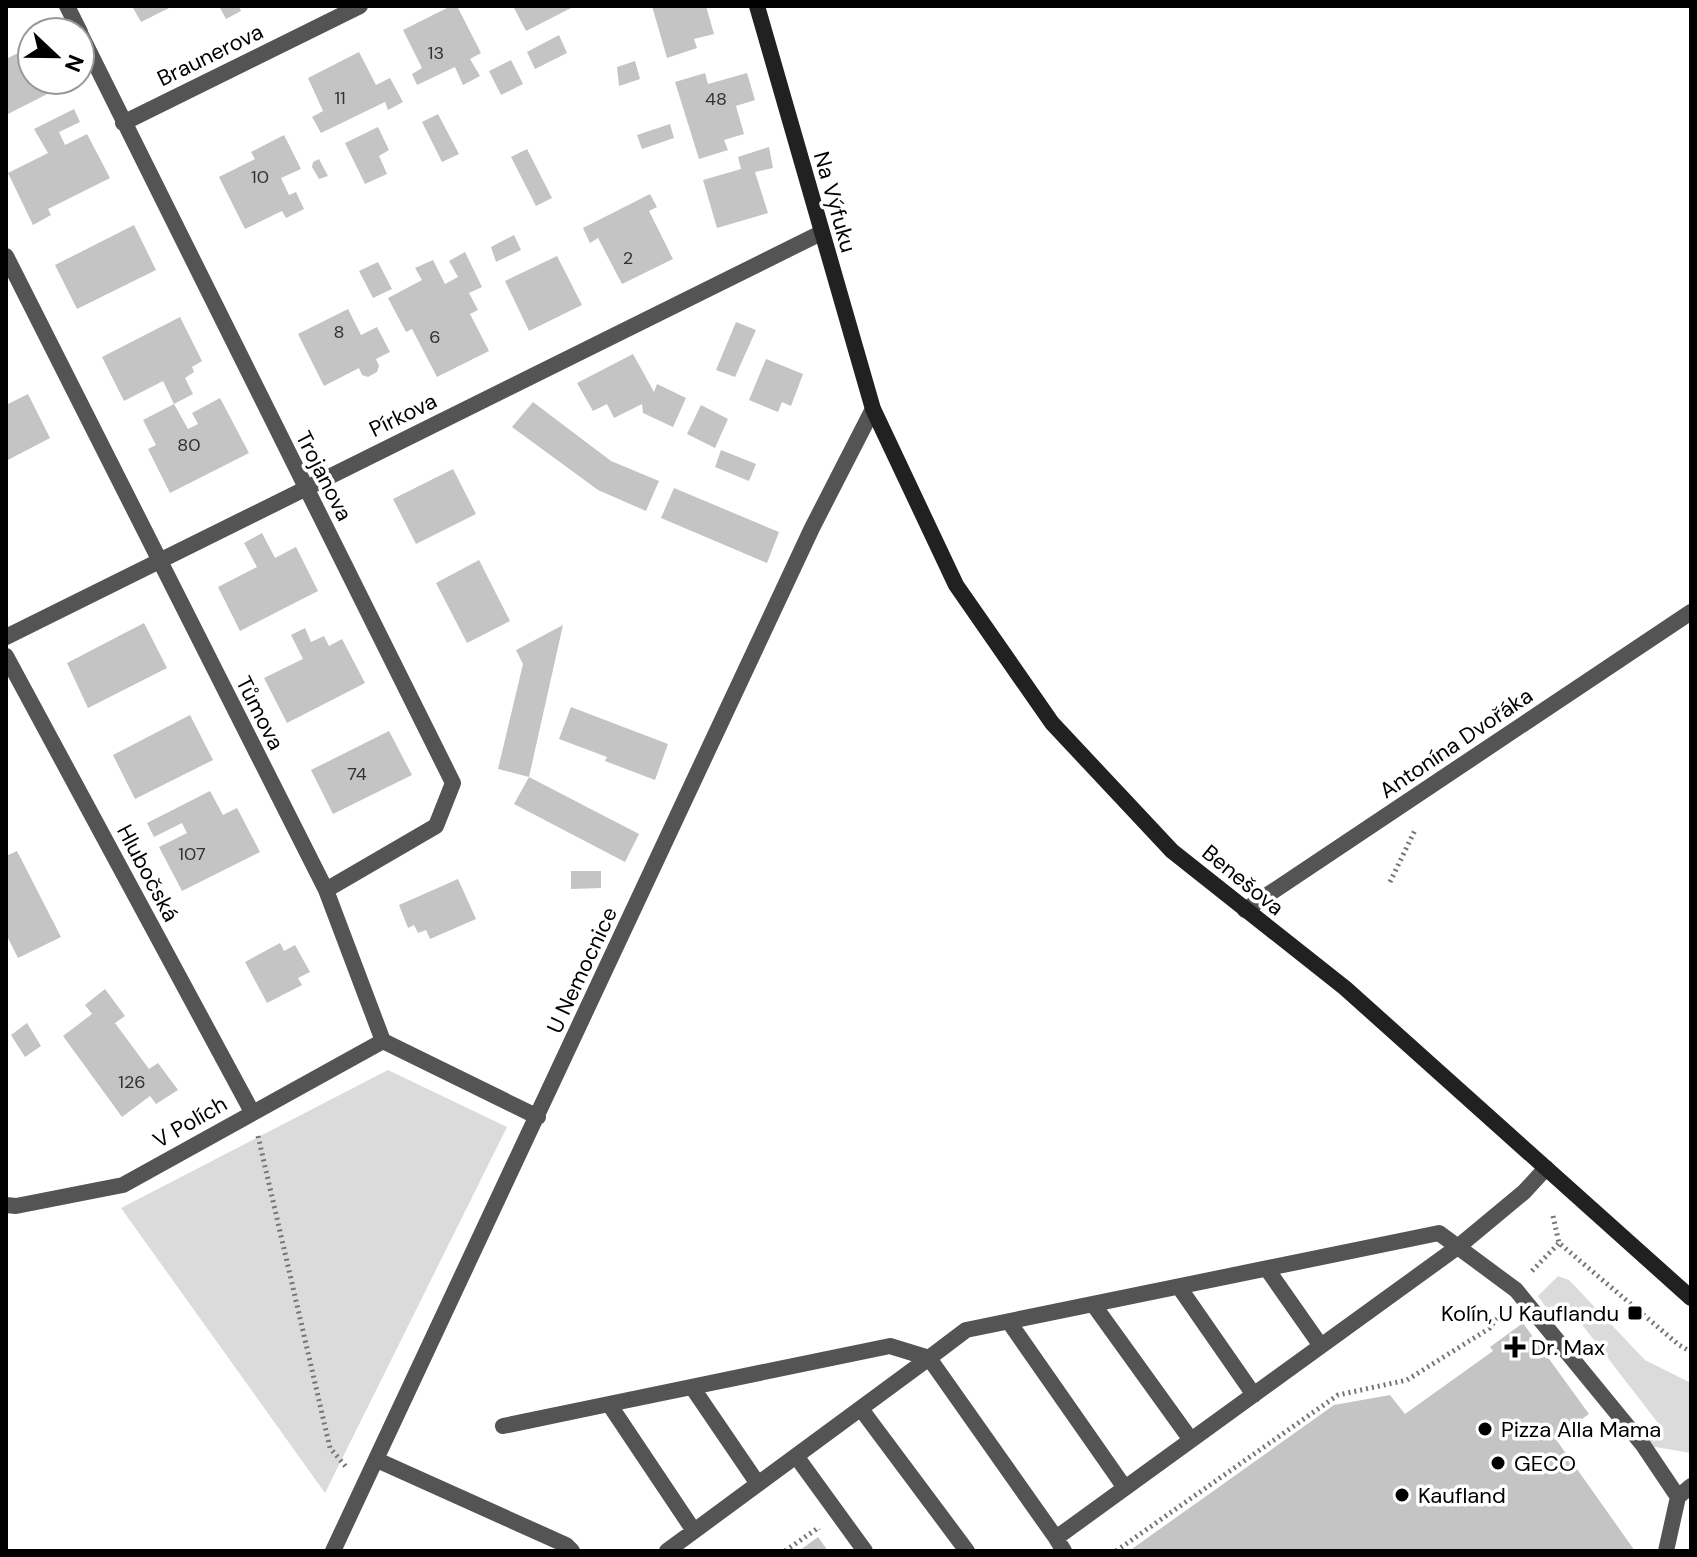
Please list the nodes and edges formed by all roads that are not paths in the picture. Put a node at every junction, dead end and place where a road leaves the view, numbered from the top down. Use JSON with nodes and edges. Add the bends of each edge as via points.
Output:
{"nodes":[{"id":1,"x":360,"y":6,"type":"edge"},
{"id":2,"x":757,"y":6,"type":"edge"},
{"id":3,"x":96,"y":66,"type":"edge"},
{"id":4,"x":123,"y":123,"type":"junction"},
{"id":5,"x":821,"y":233,"type":"junction"},
{"id":6,"x":6,"y":256,"type":"edge"},
{"id":7,"x":873,"y":409,"type":"junction"},
{"id":8,"x":305,"y":488,"type":"junction"},
{"id":9,"x":158,"y":560,"type":"junction"},
{"id":10,"x":1691,"y":612,"type":"edge"},
{"id":11,"x":6,"y":637,"type":"edge"},
{"id":12,"x":6,"y":656,"type":"edge"},
{"id":13,"x":326,"y":890,"type":"junction"},
{"id":14,"x":1245,"y":910,"type":"junction"},
{"id":15,"x":383,"y":1041,"type":"junction"},
{"id":16,"x":252,"y":1112,"type":"junction"},
{"id":17,"x":538,"y":1117,"type":"junction"},
{"id":18,"x":1546,"y":1168,"type":"junction"},
{"id":19,"x":6,"y":1205,"type":"edge"},
{"id":20,"x":1459,"y":1246,"type":"junction"},
{"id":21,"x":1267,"y":1269,"type":"junction"},
{"id":22,"x":1179,"y":1287,"type":"junction"},
{"id":23,"x":1691,"y":1298,"type":"edge"},
{"id":24,"x":1093,"y":1304,"type":"junction"},
{"id":25,"x":1009,"y":1322,"type":"junction"},
{"id":26,"x":1321,"y":1346,"type":"junction"},
{"id":27,"x":929,"y":1358,"type":"junction"},
{"id":28,"x":692,"y":1387,"type":"junction"},
{"id":29,"x":1254,"y":1395,"type":"junction"},
{"id":30,"x":609,"y":1404,"type":"junction"},
{"id":31,"x":861,"y":1409,"type":"junction"},
{"id":32,"x":503,"y":1426,"type":"dead end"},
{"id":33,"x":1191,"y":1440,"type":"junction"},
{"id":34,"x":796,"y":1456,"type":"junction"},
{"id":35,"x":377,"y":1460,"type":"junction"},
{"id":36,"x":758,"y":1484,"type":"junction"},
{"id":37,"x":1125,"y":1488,"type":"junction"},
{"id":38,"x":1685,"y":1491,"type":"edge"},
{"id":39,"x":694,"y":1531,"type":"junction"},
{"id":40,"x":1060,"y":1544,"type":"edge"},
{"id":41,"x":333,"y":1551,"type":"edge"},
{"id":42,"x":572,"y":1551,"type":"edge"},
{"id":43,"x":667,"y":1551,"type":"edge"},
{"id":44,"x":865,"y":1551,"type":"edge"},
{"id":45,"x":967,"y":1551,"type":"edge"},
{"id":46,"x":1666,"y":1551,"type":"edge"}],
"edges":[{"from":1,"to":4,"type":"street","name":"Braunerova"},
{"from":2,"to":5,"type":"street","name":"Na Výfuku"},
{"from":3,"to":4,"type":"street","name":"Trojanova"},
{"from":4,"to":8,"type":"street","name":"Trojanova"},
{"from":5,"to":7,"type":"street","name":"Na Výfuku"},
{"from":5,"to":8,"type":"street","name":"Pírkova"},
{"from":6,"to":9,"type":"street","name":"Tůmova"},
{"from":7,"to":14,"type":"street","name":"Benešova","via":[[956,585],[1052,723],[1172,851]]},
{"from":7,"to":17,"type":"street","name":"U Nemocnice","via":[[812,528]]},
{"from":8,"to":9,"type":"street","name":"Pírkova"},
{"from":8,"to":13,"type":"street","name":"Trojanova","via":[[453,783],[436,826]]},
{"from":9,"to":11,"type":"street","name":"Pírkova"},
{"from":9,"to":13,"type":"street","name":"Tůmova"},
{"from":10,"to":14,"type":"street","name":"Antonína Dvořáka"},
{"from":12,"to":16,"type":"street","name":"Hlubočská"},
{"from":13,"to":15,"type":"street","name":"Tůmova"},
{"from":14,"to":18,"type":"street","name":"Benešova","via":[[1345,988]]},
{"from":15,"to":16,"type":"street","name":"V Polích"},
{"from":15,"to":17,"type":"street"},
{"from":16,"to":19,"type":"street","name":"V Polích","via":[[123,1185]]},
{"from":17,"to":35,"type":"street","name":"U Nemocnice"},
{"from":18,"to":20,"type":"street"},
{"from":18,"to":23,"type":"street","name":"Benešova"},
{"from":20,"to":21,"type":"street","via":[[1439,1233]]},
{"from":20,"to":26,"type":"street"},
{"from":20,"to":38,"type":"street","via":[[1516,1290]]},
{"from":21,"to":22,"type":"street"},
{"from":21,"to":26,"type":"street"},
{"from":22,"to":24,"type":"street"},
{"from":22,"to":29,"type":"street"},
{"from":24,"to":25,"type":"street"},
{"from":24,"to":33,"type":"street"},
{"from":25,"to":27,"type":"street","via":[[966,1330]]},
{"from":25,"to":37,"type":"street"},
{"from":26,"to":29,"type":"street"},
{"from":27,"to":28,"type":"street","via":[[890,1346]]},
{"from":27,"to":31,"type":"street"},
{"from":27,"to":40,"type":"street"},
{"from":28,"to":30,"type":"street"},
{"from":28,"to":36,"type":"street"},
{"from":29,"to":33,"type":"street"},
{"from":30,"to":32,"type":"street"},
{"from":30,"to":39,"type":"street"},
{"from":31,"to":34,"type":"street"},
{"from":31,"to":45,"type":"street"},
{"from":33,"to":37,"type":"street"},
{"from":34,"to":36,"type":"street"},
{"from":34,"to":44,"type":"street"},
{"from":35,"to":41,"type":"street","name":"U Nemocnice"},
{"from":35,"to":42,"type":"street"},
{"from":36,"to":39,"type":"street"},
{"from":37,"to":40,"type":"street"},
{"from":38,"to":46,"type":"street"},
{"from":39,"to":43,"type":"street"}]}
